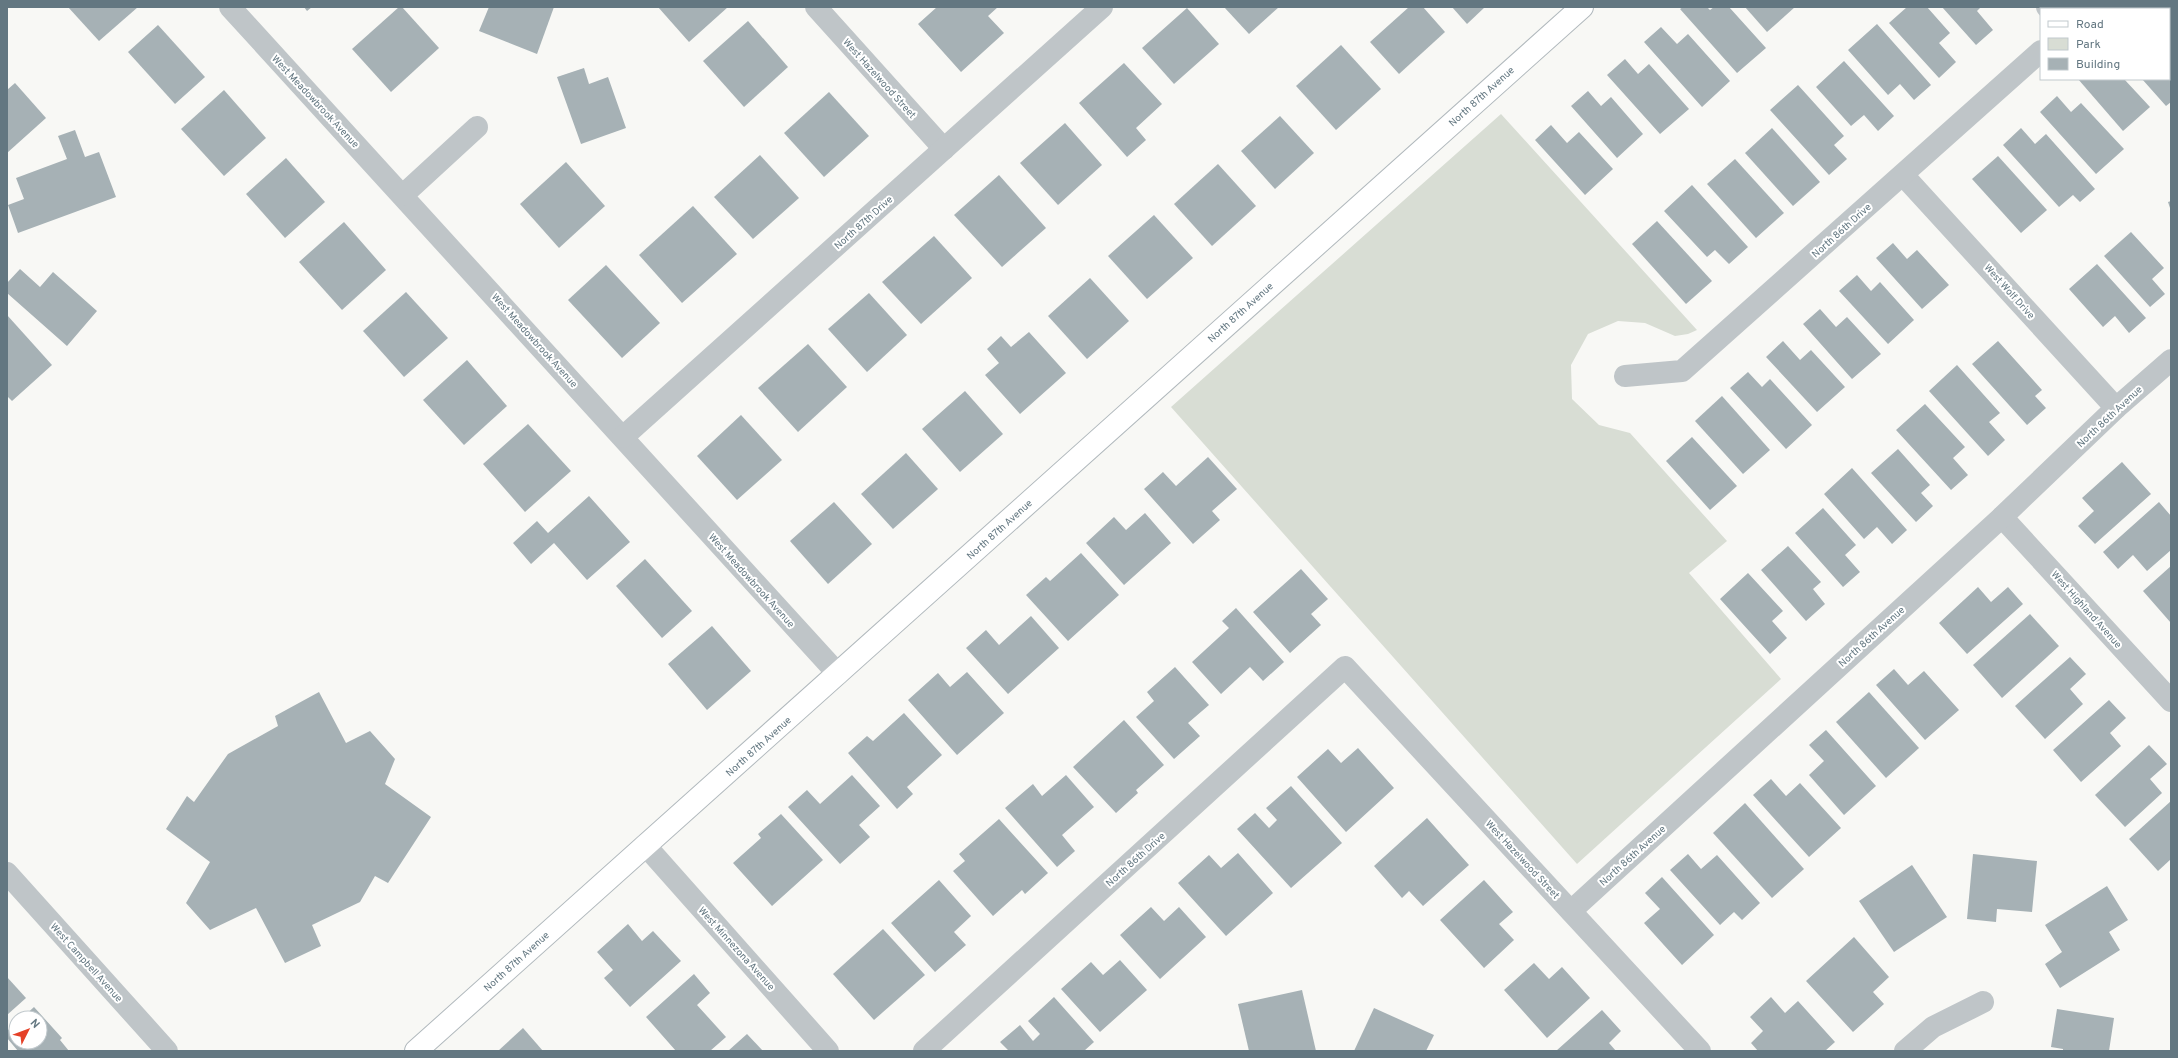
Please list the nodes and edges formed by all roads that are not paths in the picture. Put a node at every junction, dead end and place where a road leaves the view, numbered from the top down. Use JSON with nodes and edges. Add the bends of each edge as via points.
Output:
{"nodes":[{"id":1,"x":230,"y":7,"type":"edge"},
{"id":2,"x":816,"y":7,"type":"edge"},
{"id":3,"x":1102,"y":7,"type":"edge"},
{"id":4,"x":1582,"y":7,"type":"edge"},
{"id":5,"x":2040,"y":52,"type":"edge"},
{"id":6,"x":476,"y":127,"type":"dead end"},
{"id":7,"x":944,"y":149,"type":"junction"},
{"id":8,"x":1903,"y":175,"type":"junction"},
{"id":9,"x":403,"y":195,"type":"junction"},
{"id":10,"x":2171,"y":360,"type":"edge"},
{"id":11,"x":1625,"y":376,"type":"dead end"},
{"id":12,"x":2116,"y":408,"type":"junction"},
{"id":13,"x":623,"y":437,"type":"junction"},
{"id":14,"x":2002,"y":517,"type":"junction"},
{"id":15,"x":1345,"y":667,"type":"joint"},
{"id":16,"x":838,"y":674,"type":"junction"},
{"id":17,"x":2171,"y":701,"type":"edge"},
{"id":18,"x":645,"y":845,"type":"junction"},
{"id":19,"x":7,"y":873,"type":"edge"},
{"id":20,"x":1571,"y":911,"type":"junction"},
{"id":21,"x":1983,"y":1002,"type":"dead end"},
{"id":22,"x":167,"y":1051,"type":"edge"},
{"id":23,"x":416,"y":1051,"type":"edge"},
{"id":24,"x":828,"y":1051,"type":"edge"},
{"id":25,"x":924,"y":1051,"type":"edge"},
{"id":26,"x":1700,"y":1051,"type":"edge"},
{"id":27,"x":1905,"y":1051,"type":"edge"}],
"edges":[{"from":1,"to":9,"type":"street","name":"West Meadowbrook Avenue"},
{"from":2,"to":7,"type":"street","name":"West Hazelwood Street"},
{"from":3,"to":7,"type":"street","name":"North 87th Drive"},
{"from":4,"to":16,"type":"street","name":"North 87th Avenue"},
{"from":5,"to":8,"type":"street","name":"North 86th Drive"},
{"from":6,"to":9,"type":"street"},
{"from":7,"to":13,"type":"street","name":"North 87th Drive"},
{"from":8,"to":11,"type":"street","name":"North 86th Drive","via":[[1682,371]]},
{"from":8,"to":12,"type":"street","name":"West Wolf Drive"},
{"from":9,"to":13,"type":"street","name":"West Meadowbrook Avenue"},
{"from":10,"to":12,"type":"street","name":"North 86th Avenue"},
{"from":12,"to":14,"type":"street","name":"North 86th Avenue"},
{"from":13,"to":16,"type":"street","name":"West Meadowbrook Avenue"},
{"from":14,"to":17,"type":"street","name":"West Highland Avenue"},
{"from":14,"to":20,"type":"street","name":"North 86th Avenue"},
{"from":15,"to":20,"type":"street","name":"West Hazelwood Street"},
{"from":15,"to":25,"type":"street","name":"North 86th Drive"},
{"from":16,"to":18,"type":"street","name":"North 87th Avenue"},
{"from":18,"to":23,"type":"street","name":"North 87th Avenue"},
{"from":18,"to":24,"type":"street","name":"West Minnezona Avenue"},
{"from":19,"to":22,"type":"street","name":"West Campbell Avenue"},
{"from":20,"to":26,"type":"street","name":"West Hazelwood Street"},
{"from":21,"to":27,"type":"street","via":[[1933,1027]]}]}
